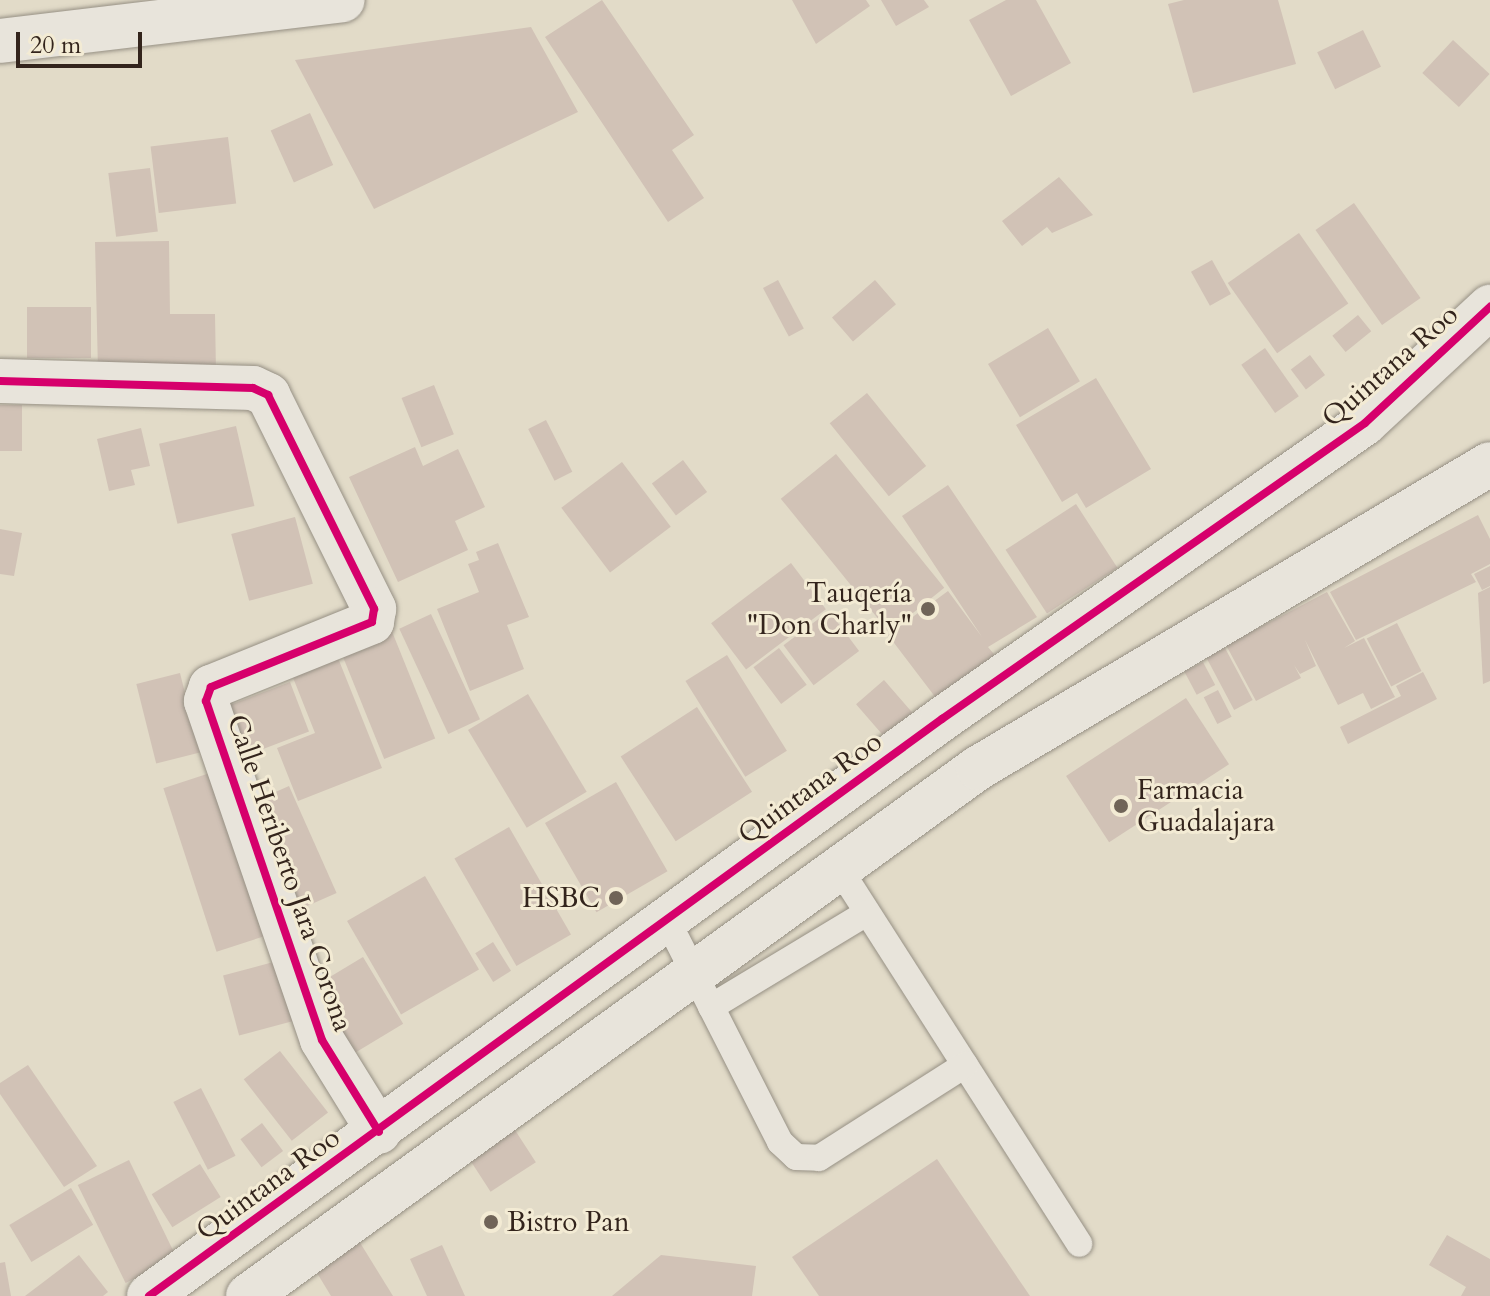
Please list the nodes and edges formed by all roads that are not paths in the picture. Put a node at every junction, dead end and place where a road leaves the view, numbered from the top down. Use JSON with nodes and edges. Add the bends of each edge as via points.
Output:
{"nodes":[{"id":1,"x":343,"y":0,"type":"edge"},
{"id":2,"x":0,"y":41,"type":"edge"},
{"id":3,"x":1490,"y":307,"type":"edge"},
{"id":4,"x":0,"y":381,"type":"edge"},
{"id":5,"x":1490,"y":464,"type":"edge"},
{"id":6,"x":839,"y":868,"type":"junction"},
{"id":7,"x":867,"y":913,"type":"junction"},
{"id":8,"x":667,"y":920,"type":"junction"},
{"id":9,"x":703,"y":989,"type":"junction"},
{"id":10,"x":965,"y":1065,"type":"junction"},
{"id":11,"x":379,"y":1132,"type":"junction"},
{"id":12,"x":1079,"y":1244,"type":"dead end"},
{"id":13,"x":149,"y":1296,"type":"edge"},
{"id":14,"x":248,"y":1296,"type":"edge"}],
"edges":[{"from":1,"to":2,"type":"street"},
{"from":3,"to":8,"type":"street","name":"Quintana Roo","via":[[1365,423],[942,719]]},
{"from":4,"to":11,"type":"street","name":"Calle Heriberto Jara Corona","via":[[253,388],[268,395],[374,609],[372,622],[211,687],[206,701],[322,1040]]},
{"from":5,"to":6,"type":"street","via":[[978,768]]},
{"from":6,"to":7,"type":"lane"},
{"from":6,"to":9,"type":"street"},
{"from":7,"to":9,"type":"lane"},
{"from":7,"to":10,"type":"lane"},
{"from":8,"to":9,"type":"lane"},
{"from":8,"to":11,"type":"street","name":"Quintana Roo"},
{"from":9,"to":10,"type":"lane","via":[[780,1142],[796,1157],[819,1158]]},
{"from":9,"to":14,"type":"street"},
{"from":10,"to":12,"type":"lane"},
{"from":11,"to":13,"type":"street","name":"Quintana Roo"}]}
